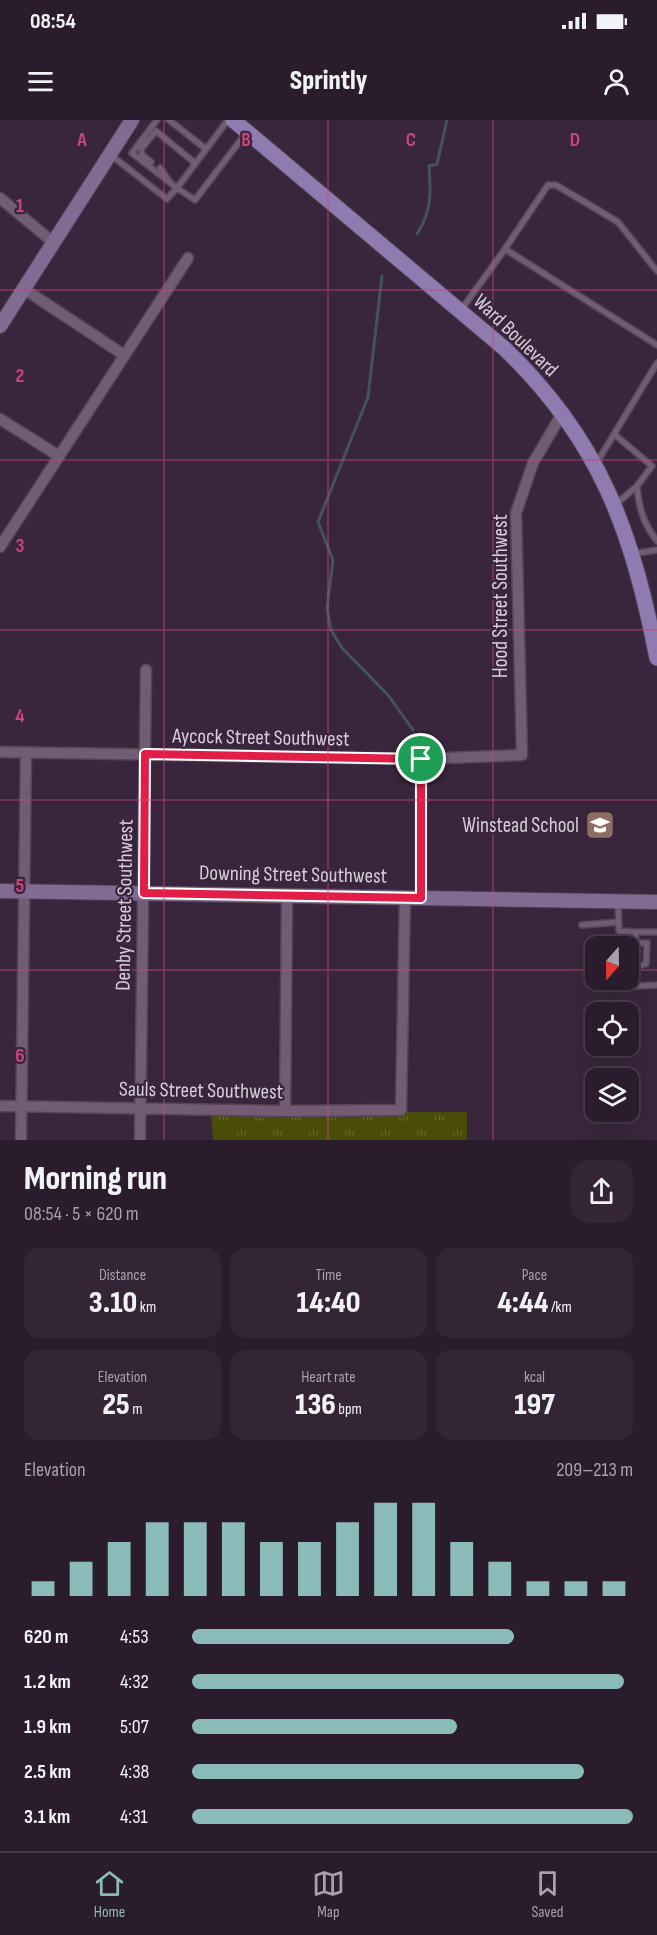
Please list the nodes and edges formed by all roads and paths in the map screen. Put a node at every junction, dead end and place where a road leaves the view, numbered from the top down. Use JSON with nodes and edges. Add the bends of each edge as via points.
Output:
{"nodes":[{"id":1,"x":157,"y":120,"type":"edge"},
{"id":2,"x":169,"y":120,"type":"edge"},
{"id":3,"x":228,"y":120,"type":"edge"},
{"id":4,"x":233,"y":120,"type":"edge"},
{"id":5,"x":124,"y":127,"type":"edge"},
{"id":6,"x":247,"y":131,"type":"junction"},
{"id":7,"x":135,"y":149,"type":"junction"},
{"id":8,"x":206,"y":149,"type":"junction"},
{"id":9,"x":110,"y":154,"type":"junction"},
{"id":10,"x":151,"y":162,"type":"dead end"},
{"id":11,"x":195,"y":164,"type":"junction"},
{"id":12,"x":160,"y":168,"type":"dead end"},
{"id":13,"x":170,"y":182,"type":"junction"},
{"id":14,"x":177,"y":188,"type":"junction"},
{"id":15,"x":0,"y":198,"type":"edge"},
{"id":16,"x":54,"y":243,"type":"junction"},
{"id":17,"x":505,"y":249,"type":"junction"},
{"id":18,"x":188,"y":258,"type":"dead end"},
{"id":19,"x":657,"y":271,"type":"edge"},
{"id":20,"x":24,"y":289,"type":"junction"},
{"id":21,"x":461,"y":310,"type":"junction"},
{"id":22,"x":0,"y":326,"type":"edge"},
{"id":23,"x":657,"y":345,"type":"edge"},
{"id":24,"x":124,"y":355,"type":"junction"},
{"id":25,"x":657,"y":363,"type":"edge"},
{"id":26,"x":563,"y":412,"type":"junction"},
{"id":27,"x":0,"y":419,"type":"edge"},
{"id":28,"x":615,"y":434,"type":"junction"},
{"id":29,"x":58,"y":456,"type":"junction"},
{"id":30,"x":597,"y":464,"type":"junction"},
{"id":31,"x":654,"y":468,"type":"edge"},
{"id":32,"x":637,"y":486,"type":"junction"},
{"id":33,"x":615,"y":505,"type":"junction"},
{"id":34,"x":657,"y":541,"type":"edge"},
{"id":35,"x":0,"y":547,"type":"edge"},
{"id":36,"x":657,"y":550,"type":"edge"},
{"id":37,"x":631,"y":555,"type":"junction"},
{"id":38,"x":657,"y":658,"type":"edge"},
{"id":39,"x":146,"y":670,"type":"dead end"},
{"id":40,"x":0,"y":752,"type":"edge"},
{"id":41,"x":26,"y":753,"type":"junction"},
{"id":42,"x":145,"y":754,"type":"junction"},
{"id":43,"x":522,"y":755,"type":"joint"},
{"id":44,"x":421,"y":759,"type":"junction"},
{"id":45,"x":0,"y":891,"type":"edge"},
{"id":46,"x":26,"y":891,"type":"junction"},
{"id":47,"x":144,"y":893,"type":"junction"},
{"id":48,"x":287,"y":895,"type":"junction"},
{"id":49,"x":405,"y":897,"type":"junction"},
{"id":50,"x":421,"y":898,"type":"junction"},
{"id":51,"x":618,"y":901,"type":"junction"},
{"id":52,"x":657,"y":902,"type":"edge"},
{"id":53,"x":619,"y":922,"type":"junction"},
{"id":54,"x":582,"y":925,"type":"dead end"},
{"id":55,"x":636,"y":932,"type":"junction"},
{"id":56,"x":657,"y":932,"type":"edge"},
{"id":57,"x":636,"y":936,"type":"edge"},
{"id":58,"x":639,"y":944,"type":"edge"},
{"id":59,"x":639,"y":965,"type":"edge"},
{"id":60,"x":639,"y":986,"type":"edge"},
{"id":61,"x":657,"y":986,"type":"edge"},
{"id":62,"x":0,"y":1106,"type":"edge"},
{"id":63,"x":20,"y":1107,"type":"junction"},
{"id":64,"x":140,"y":1108,"type":"junction"},
{"id":65,"x":285,"y":1111,"type":"junction"},
{"id":66,"x":21,"y":1140,"type":"edge"},
{"id":67,"x":140,"y":1140,"type":"edge"}],
"edges":[{"from":1,"to":7,"type":"lane"},
{"from":2,"to":8,"type":"lane"},
{"from":3,"to":8,"type":"lane"},
{"from":4,"to":6,"type":"main road","name":"Ward Boulevard"},
{"from":5,"to":7,"type":"lane"},
{"from":5,"to":9,"type":"street"},
{"from":6,"to":14,"type":"lane","via":[[195,200]]},
{"from":6,"to":21,"type":"main road","name":"Ward Boulevard"},
{"from":7,"to":13,"type":"lane","via":[[132,153]]},
{"from":8,"to":11,"type":"lane"},
{"from":9,"to":14,"type":"lane","via":[[167,199]]},
{"from":9,"to":16,"type":"street"},
{"from":10,"to":11,"type":"lane","via":[[141,149],[156,131]]},
{"from":11,"to":14,"type":"lane"},
{"from":12,"to":13,"type":"lane"},
{"from":13,"to":14,"type":"lane"},
{"from":15,"to":16,"type":"street"},
{"from":16,"to":20,"type":"street"},
{"from":17,"to":19,"type":"lane","via":[[548,185],[556,185],[618,222]]},
{"from":17,"to":21,"type":"lane"},
{"from":17,"to":23,"type":"lane"},
{"from":18,"to":24,"type":"street"},
{"from":20,"to":22,"type":"street"},
{"from":20,"to":24,"type":"street"},
{"from":21,"to":26,"type":"main road","name":"Ward Boulevard","via":[[531,374]]},
{"from":24,"to":29,"type":"street"},
{"from":25,"to":28,"type":"lane"},
{"from":26,"to":30,"type":"main road","name":"Ward Boulevard"},
{"from":26,"to":43,"type":"street","name":"Hood Street Southwest","via":[[533,463],[516,513]]},
{"from":27,"to":29,"type":"street"},
{"from":28,"to":30,"type":"lane"},
{"from":28,"to":31,"type":"lane"},
{"from":29,"to":35,"type":"street"},
{"from":30,"to":33,"type":"main road","name":"Ward Boulevard"},
{"from":31,"to":32,"type":"lane"},
{"from":32,"to":33,"type":"lane"},
{"from":32,"to":34,"type":"lane","via":[[639,508]]},
{"from":33,"to":37,"type":"main road","name":"Ward Boulevard"},
{"from":36,"to":37,"type":"lane"},
{"from":37,"to":38,"type":"main road","name":"Ward Boulevard"},
{"from":39,"to":42,"type":"street","name":"Denby Street Southwest"},
{"from":40,"to":41,"type":"street","name":"Aycock Street Southwest"},
{"from":41,"to":42,"type":"street","name":"Aycock Street Southwest"},
{"from":41,"to":46,"type":"street"},
{"from":42,"to":44,"type":"street","name":"Aycock Street Southwest"},
{"from":42,"to":47,"type":"street","name":"Denby Street Southwest"},
{"from":43,"to":44,"type":"street","name":"Aycock Street Southwest"},
{"from":44,"to":50,"type":"street"},
{"from":45,"to":46,"type":"street","name":"Downing Street Southwest"},
{"from":46,"to":47,"type":"street","name":"Downing Street Southwest"},
{"from":46,"to":63,"type":"street"},
{"from":47,"to":48,"type":"street","name":"Downing Street Southwest"},
{"from":47,"to":64,"type":"street","name":"Denby Street Southwest"},
{"from":48,"to":49,"type":"street","name":"Downing Street Southwest"},
{"from":48,"to":65,"type":"street"},
{"from":49,"to":50,"type":"street","name":"Downing Street Southwest"},
{"from":49,"to":65,"type":"street","name":"Sauls Street Southwest","via":[[400,1110]]},
{"from":50,"to":51,"type":"street","name":"Downing Street Southwest"},
{"from":51,"to":52,"type":"street","name":"Downing Street Southwest"},
{"from":51,"to":53,"type":"lane"},
{"from":53,"to":54,"type":"lane"},
{"from":53,"to":55,"type":"lane","via":[[619,931]]},
{"from":55,"to":56,"type":"lane"},
{"from":55,"to":57,"type":"lane"},
{"from":58,"to":59,"type":"lane","via":[[647,943],[646,964]]},
{"from":60,"to":61,"type":"lane"},
{"from":62,"to":63,"type":"street","name":"Sauls Street Southwest"},
{"from":63,"to":64,"type":"street","name":"Sauls Street Southwest"},
{"from":63,"to":66,"type":"street"},
{"from":64,"to":65,"type":"street","name":"Sauls Street Southwest"},
{"from":64,"to":67,"type":"street","name":"Denby Street Southwest"}]}
